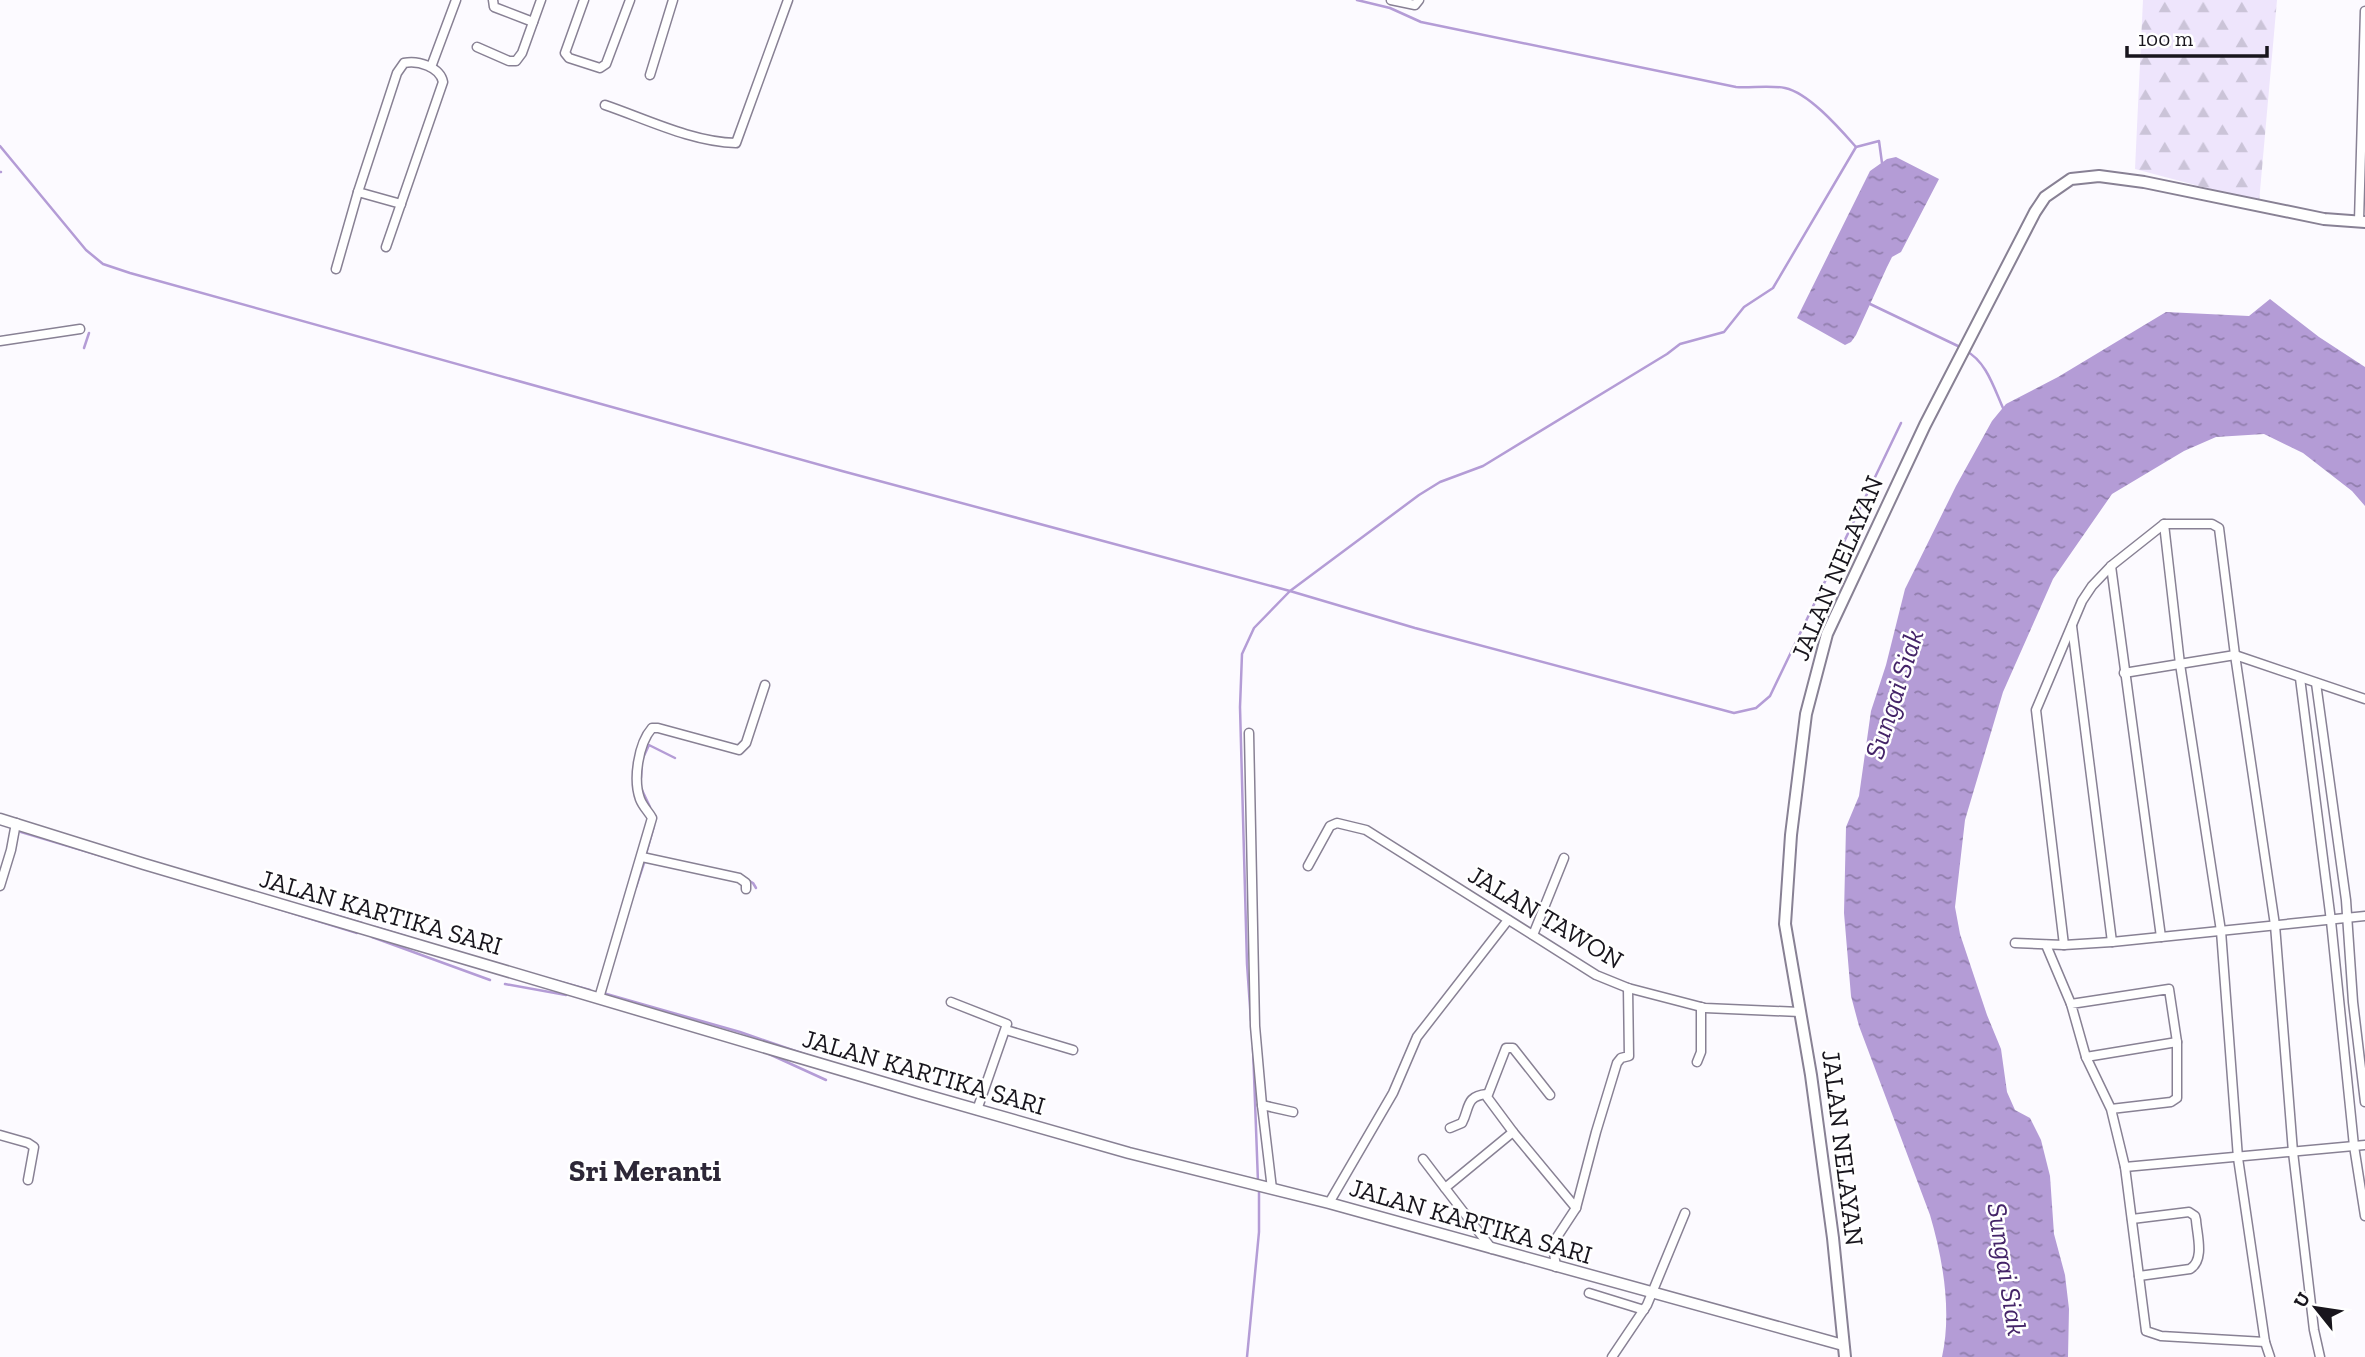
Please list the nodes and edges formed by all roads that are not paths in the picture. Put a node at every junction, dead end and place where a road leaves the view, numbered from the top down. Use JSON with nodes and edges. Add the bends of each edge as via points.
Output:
{"nodes":[{"id":1,"x":456,"y":0,"type":"edge"},
{"id":2,"x":493,"y":0,"type":"edge"},
{"id":3,"x":541,"y":0,"type":"edge"},
{"id":4,"x":584,"y":0,"type":"edge"},
{"id":5,"x":630,"y":0,"type":"edge"},
{"id":6,"x":673,"y":0,"type":"edge"},
{"id":7,"x":788,"y":0,"type":"edge"},
{"id":8,"x":1391,"y":0,"type":"edge"},
{"id":9,"x":1419,"y":0,"type":"edge"},
{"id":10,"x":2365,"y":11,"type":"edge"},
{"id":11,"x":533,"y":22,"type":"junction"},
{"id":12,"x":477,"y":47,"type":"dead end"},
{"id":13,"x":431,"y":67,"type":"junction"},
{"id":14,"x":650,"y":75,"type":"dead end"},
{"id":15,"x":2363,"y":90,"type":"edge"},
{"id":16,"x":605,"y":105,"type":"dead end"},
{"id":17,"x":2363,"y":106,"type":"edge"},
{"id":18,"x":358,"y":192,"type":"junction"},
{"id":19,"x":401,"y":204,"type":"junction"},
{"id":20,"x":2362,"y":222,"type":"edge"},
{"id":21,"x":386,"y":247,"type":"dead end"},
{"id":22,"x":337,"y":269,"type":"dead end"},
{"id":23,"x":80,"y":329,"type":"dead end"},
{"id":24,"x":0,"y":341,"type":"edge"},
{"id":25,"x":2164,"y":524,"type":"junction"},
{"id":26,"x":2111,"y":566,"type":"junction"},
{"id":27,"x":2071,"y":625,"type":"junction"},
{"id":28,"x":2235,"y":655,"type":"junction"},
{"id":29,"x":2180,"y":664,"type":"junction"},
{"id":30,"x":2124,"y":673,"type":"junction"},
{"id":31,"x":2300,"y":678,"type":"junction"},
{"id":32,"x":2316,"y":683,"type":"junction"},
{"id":33,"x":765,"y":685,"type":"dead end"},
{"id":34,"x":2365,"y":699,"type":"edge"},
{"id":35,"x":1249,"y":733,"type":"dead end"},
{"id":36,"x":0,"y":819,"type":"edge"},
{"id":37,"x":16,"y":823,"type":"junction"},
{"id":38,"x":642,"y":857,"type":"junction"},
{"id":39,"x":1564,"y":858,"type":"dead end"},
{"id":40,"x":1308,"y":866,"type":"dead end"},
{"id":41,"x":0,"y":886,"type":"edge"},
{"id":42,"x":746,"y":889,"type":"dead end"},
{"id":43,"x":2365,"y":916,"type":"edge"},
{"id":44,"x":2348,"y":918,"type":"junction"},
{"id":45,"x":1508,"y":920,"type":"junction"},
{"id":46,"x":2332,"y":922,"type":"junction"},
{"id":47,"x":2275,"y":925,"type":"junction"},
{"id":48,"x":2221,"y":931,"type":"junction"},
{"id":49,"x":1533,"y":935,"type":"junction"},
{"id":50,"x":2161,"y":937,"type":"junction"},
{"id":51,"x":2112,"y":942,"type":"junction"},
{"id":52,"x":2015,"y":943,"type":"dead end"},
{"id":53,"x":2046,"y":945,"type":"junction"},
{"id":54,"x":2064,"y":945,"type":"junction"},
{"id":55,"x":1628,"y":988,"type":"junction"},
{"id":56,"x":599,"y":998,"type":"junction"},
{"id":57,"x":951,"y":1002,"type":"dead end"},
{"id":58,"x":2070,"y":1004,"type":"junction"},
{"id":59,"x":1701,"y":1007,"type":"junction"},
{"id":60,"x":1800,"y":1012,"type":"junction"},
{"id":61,"x":1006,"y":1030,"type":"junction"},
{"id":62,"x":2177,"y":1042,"type":"junction"},
{"id":63,"x":1073,"y":1050,"type":"dead end"},
{"id":64,"x":2086,"y":1057,"type":"junction"},
{"id":65,"x":1697,"y":1062,"type":"dead end"},
{"id":66,"x":1487,"y":1094,"type":"junction"},
{"id":67,"x":1550,"y":1095,"type":"dead end"},
{"id":68,"x":2365,"y":1102,"type":"edge"},
{"id":69,"x":1262,"y":1105,"type":"junction"},
{"id":70,"x":2111,"y":1109,"type":"junction"},
{"id":71,"x":977,"y":1110,"type":"junction"},
{"id":72,"x":1293,"y":1112,"type":"dead end"},
{"id":73,"x":1450,"y":1129,"type":"dead end"},
{"id":74,"x":1513,"y":1132,"type":"junction"},
{"id":75,"x":0,"y":1135,"type":"edge"},
{"id":76,"x":2365,"y":1145,"type":"edge"},
{"id":77,"x":2354,"y":1146,"type":"junction"},
{"id":78,"x":2293,"y":1152,"type":"junction"},
{"id":79,"x":2238,"y":1158,"type":"junction"},
{"id":80,"x":1423,"y":1159,"type":"dead end"},
{"id":81,"x":2125,"y":1167,"type":"junction"},
{"id":82,"x":28,"y":1180,"type":"dead end"},
{"id":83,"x":1446,"y":1188,"type":"junction"},
{"id":84,"x":1272,"y":1189,"type":"junction"},
{"id":85,"x":1329,"y":1203,"type":"junction"},
{"id":86,"x":1576,"y":1208,"type":"junction"},
{"id":87,"x":1685,"y":1213,"type":"dead end"},
{"id":88,"x":2365,"y":1216,"type":"edge"},
{"id":89,"x":2132,"y":1219,"type":"junction"},
{"id":90,"x":1492,"y":1249,"type":"junction"},
{"id":91,"x":1556,"y":1267,"type":"junction"},
{"id":92,"x":2140,"y":1276,"type":"junction"},
{"id":93,"x":1589,"y":1293,"type":"dead end"},
{"id":94,"x":1649,"y":1301,"type":"junction"},
{"id":95,"x":2265,"y":1342,"type":"junction"},
{"id":96,"x":1843,"y":1345,"type":"junction"},
{"id":97,"x":1612,"y":1357,"type":"edge"},
{"id":98,"x":1845,"y":1357,"type":"edge"},
{"id":99,"x":2270,"y":1357,"type":"edge"},
{"id":100,"x":2320,"y":1357,"type":"edge"}],
"edges":[{"from":1,"to":13,"type":"street"},
{"from":2,"to":11,"type":"street","via":[[496,9]]},
{"from":3,"to":11,"type":"street"},
{"from":4,"to":5,"type":"street","via":[[565,53],[600,68],[606,64]]},
{"from":6,"to":14,"type":"street"},
{"from":7,"to":16,"type":"street","via":[[736,143],[694,136]]},
{"from":8,"to":9,"type":"street","via":[[1415,5]]},
{"from":10,"to":15,"type":"street"},
{"from":11,"to":12,"type":"street","via":[[516,61]]},
{"from":13,"to":18,"type":"street","via":[[410,62],[399,69]]},
{"from":13,"to":19,"type":"street","via":[[443,82]]},
{"from":15,"to":17,"type":"street"},
{"from":17,"to":20,"type":"street"},
{"from":18,"to":19,"type":"street"},
{"from":18,"to":22,"type":"street"},
{"from":19,"to":21,"type":"street"},
{"from":20,"to":60,"type":"main road","name":"JALAN NELAYAN","via":[[2324,219],[2099,176],[2071,179],[2045,197],[1925,425],[1827,634],[1814,677],[1799,761],[1785,903]]},
{"from":23,"to":24,"type":"street"},
{"from":25,"to":26,"type":"street"},
{"from":25,"to":28,"type":"street","via":[[2219,528]]},
{"from":25,"to":29,"type":"street"},
{"from":26,"to":27,"type":"street","via":[[2092,586]]},
{"from":26,"to":30,"type":"street"},
{"from":27,"to":51,"type":"street"},
{"from":27,"to":54,"type":"street","via":[[2036,710]]},
{"from":28,"to":29,"type":"street"},
{"from":28,"to":31,"type":"street"},
{"from":28,"to":47,"type":"street"},
{"from":29,"to":30,"type":"street"},
{"from":29,"to":48,"type":"street"},
{"from":30,"to":50,"type":"street"},
{"from":31,"to":32,"type":"street"},
{"from":31,"to":46,"type":"street"},
{"from":32,"to":34,"type":"street"},
{"from":32,"to":44,"type":"street"},
{"from":33,"to":38,"type":"street","via":[[746,743],[739,750],[658,728],[648,733],[637,778],[642,803],[652,818]]},
{"from":35,"to":69,"type":"street","via":[[1255,1026]]},
{"from":36,"to":37,"type":"street","name":"JALAN KARTIKA SARI"},
{"from":37,"to":41,"type":"street"},
{"from":37,"to":56,"type":"street","name":"JALAN KARTIKA SARI"},
{"from":38,"to":42,"type":"street","via":[[738,878],[747,883]]},
{"from":38,"to":56,"type":"street"},
{"from":39,"to":49,"type":"street"},
{"from":40,"to":45,"type":"street","name":"JALAN TAWON","via":[[1330,826],[1336,823],[1366,830]]},
{"from":43,"to":44,"type":"street"},
{"from":44,"to":46,"type":"street"},
{"from":44,"to":68,"type":"street"},
{"from":45,"to":49,"type":"street","name":"JALAN TAWON"},
{"from":45,"to":85,"type":"street","via":[[1418,1037],[1393,1093]]},
{"from":46,"to":47,"type":"street"},
{"from":46,"to":77,"type":"street"},
{"from":47,"to":48,"type":"street"},
{"from":47,"to":78,"type":"street"},
{"from":48,"to":50,"type":"street"},
{"from":48,"to":79,"type":"street"},
{"from":49,"to":55,"type":"street","name":"JALAN TAWON","via":[[1596,975]]},
{"from":50,"to":51,"type":"street"},
{"from":51,"to":54,"type":"street"},
{"from":52,"to":53,"type":"street"},
{"from":53,"to":54,"type":"street"},
{"from":53,"to":58,"type":"street"},
{"from":55,"to":59,"type":"street","name":"JALAN TAWON"},
{"from":55,"to":86,"type":"street","via":[[1629,1056],[1617,1063]]},
{"from":56,"to":71,"type":"street","name":"JALAN KARTIKA SARI"},
{"from":57,"to":61,"type":"street","via":[[1005,1022]]},
{"from":58,"to":62,"type":"street","via":[[2169,989]]},
{"from":58,"to":64,"type":"street"},
{"from":59,"to":60,"type":"street","name":"JALAN TAWON"},
{"from":59,"to":65,"type":"street"},
{"from":60,"to":96,"type":"main road","name":"JALAN NELAYAN","via":[[1833,1238]]},
{"from":61,"to":63,"type":"street"},
{"from":61,"to":71,"type":"street"},
{"from":62,"to":64,"type":"street"},
{"from":62,"to":70,"type":"street","via":[[2177,1098]]},
{"from":64,"to":70,"type":"street"},
{"from":66,"to":67,"type":"street","via":[[1509,1047]]},
{"from":66,"to":73,"type":"street","via":[[1475,1096],[1462,1123]]},
{"from":66,"to":74,"type":"street"},
{"from":69,"to":72,"type":"street"},
{"from":69,"to":84,"type":"street"},
{"from":70,"to":81,"type":"street"},
{"from":71,"to":84,"type":"street","name":"JALAN KARTIKA SARI"},
{"from":74,"to":83,"type":"street"},
{"from":74,"to":86,"type":"street"},
{"from":75,"to":82,"type":"street","via":[[34,1147]]},
{"from":76,"to":77,"type":"street"},
{"from":77,"to":78,"type":"street"},
{"from":77,"to":88,"type":"street"},
{"from":78,"to":79,"type":"street"},
{"from":78,"to":100,"type":"street"},
{"from":79,"to":81,"type":"street"},
{"from":79,"to":95,"type":"street"},
{"from":80,"to":83,"type":"street"},
{"from":81,"to":89,"type":"street"},
{"from":83,"to":90,"type":"street"},
{"from":84,"to":85,"type":"street","name":"JALAN KARTIKA SARI"},
{"from":85,"to":90,"type":"street","name":"JALAN KARTIKA SARI"},
{"from":86,"to":91,"type":"street","via":[[1555,1240]]},
{"from":87,"to":94,"type":"street"},
{"from":89,"to":92,"type":"street"},
{"from":89,"to":92,"type":"street","via":[[2189,1212],[2196,1220],[2199,1258],[2194,1267]]},
{"from":90,"to":91,"type":"street","name":"JALAN KARTIKA SARI"},
{"from":91,"to":94,"type":"street","name":"JALAN KARTIKA SARI"},
{"from":92,"to":95,"type":"street","via":[[2148,1332]]},
{"from":93,"to":94,"type":"street"},
{"from":94,"to":96,"type":"street","name":"JALAN KARTIKA SARI","via":[[1768,1322]]},
{"from":94,"to":97,"type":"street"},
{"from":95,"to":99,"type":"street"},
{"from":96,"to":98,"type":"main road","name":"JALAN NELAYAN"}]}
